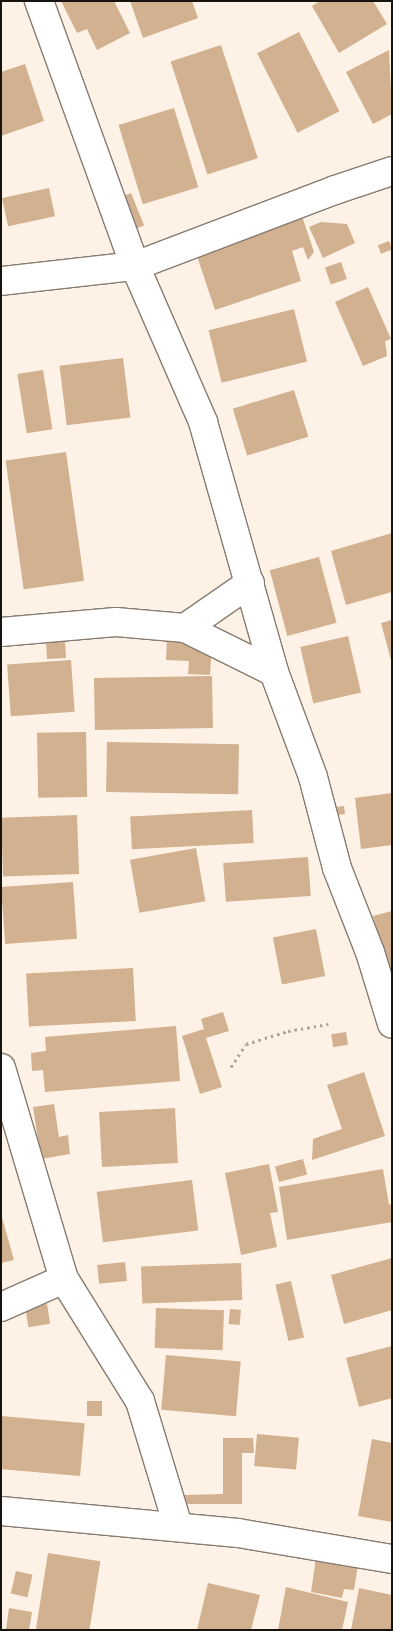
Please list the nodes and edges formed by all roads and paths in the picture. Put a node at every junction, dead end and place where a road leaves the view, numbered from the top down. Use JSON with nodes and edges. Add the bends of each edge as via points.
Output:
{"nodes":[{"id":1,"x":40,"y":1,"type":"edge"},
{"id":2,"x":392,"y":172,"type":"edge"},
{"id":3,"x":135,"y":266,"type":"junction"},
{"id":4,"x":1,"y":281,"type":"edge"},
{"id":5,"x":250,"y":583,"type":"junction"},
{"id":6,"x":185,"y":628,"type":"junction"},
{"id":7,"x":1,"y":632,"type":"edge"},
{"id":8,"x":274,"y":672,"type":"junction"},
{"id":9,"x":328,"y":1024,"type":"dead end"},
{"id":10,"x":392,"y":1024,"type":"edge"},
{"id":11,"x":231,"y":1067,"type":"dead end"},
{"id":12,"x":1,"y":1068,"type":"edge"},
{"id":13,"x":64,"y":1279,"type":"junction"},
{"id":14,"x":1,"y":1307,"type":"edge"},
{"id":15,"x":1,"y":1511,"type":"edge"},
{"id":16,"x":178,"y":1526,"type":"junction"},
{"id":17,"x":392,"y":1559,"type":"edge"}],
"edges":[{"from":1,"to":3,"type":"street"},
{"from":2,"to":3,"type":"street","via":[[335,190]]},
{"from":3,"to":4,"type":"street"},
{"from":3,"to":5,"type":"street","via":[[203,422]]},
{"from":5,"to":6,"type":"street"},
{"from":5,"to":8,"type":"street"},
{"from":6,"to":7,"type":"street","via":[[116,622]]},
{"from":6,"to":8,"type":"street"},
{"from":8,"to":10,"type":"street","via":[[313,777],[337,868],[370,952]]},
{"from":9,"to":11,"type":"path","via":[[288,1031],[246,1044]]},
{"from":12,"to":13,"type":"street"},
{"from":13,"to":14,"type":"street"},
{"from":13,"to":16,"type":"street","via":[[140,1401]]},
{"from":15,"to":16,"type":"street"},
{"from":16,"to":17,"type":"street"}]}
